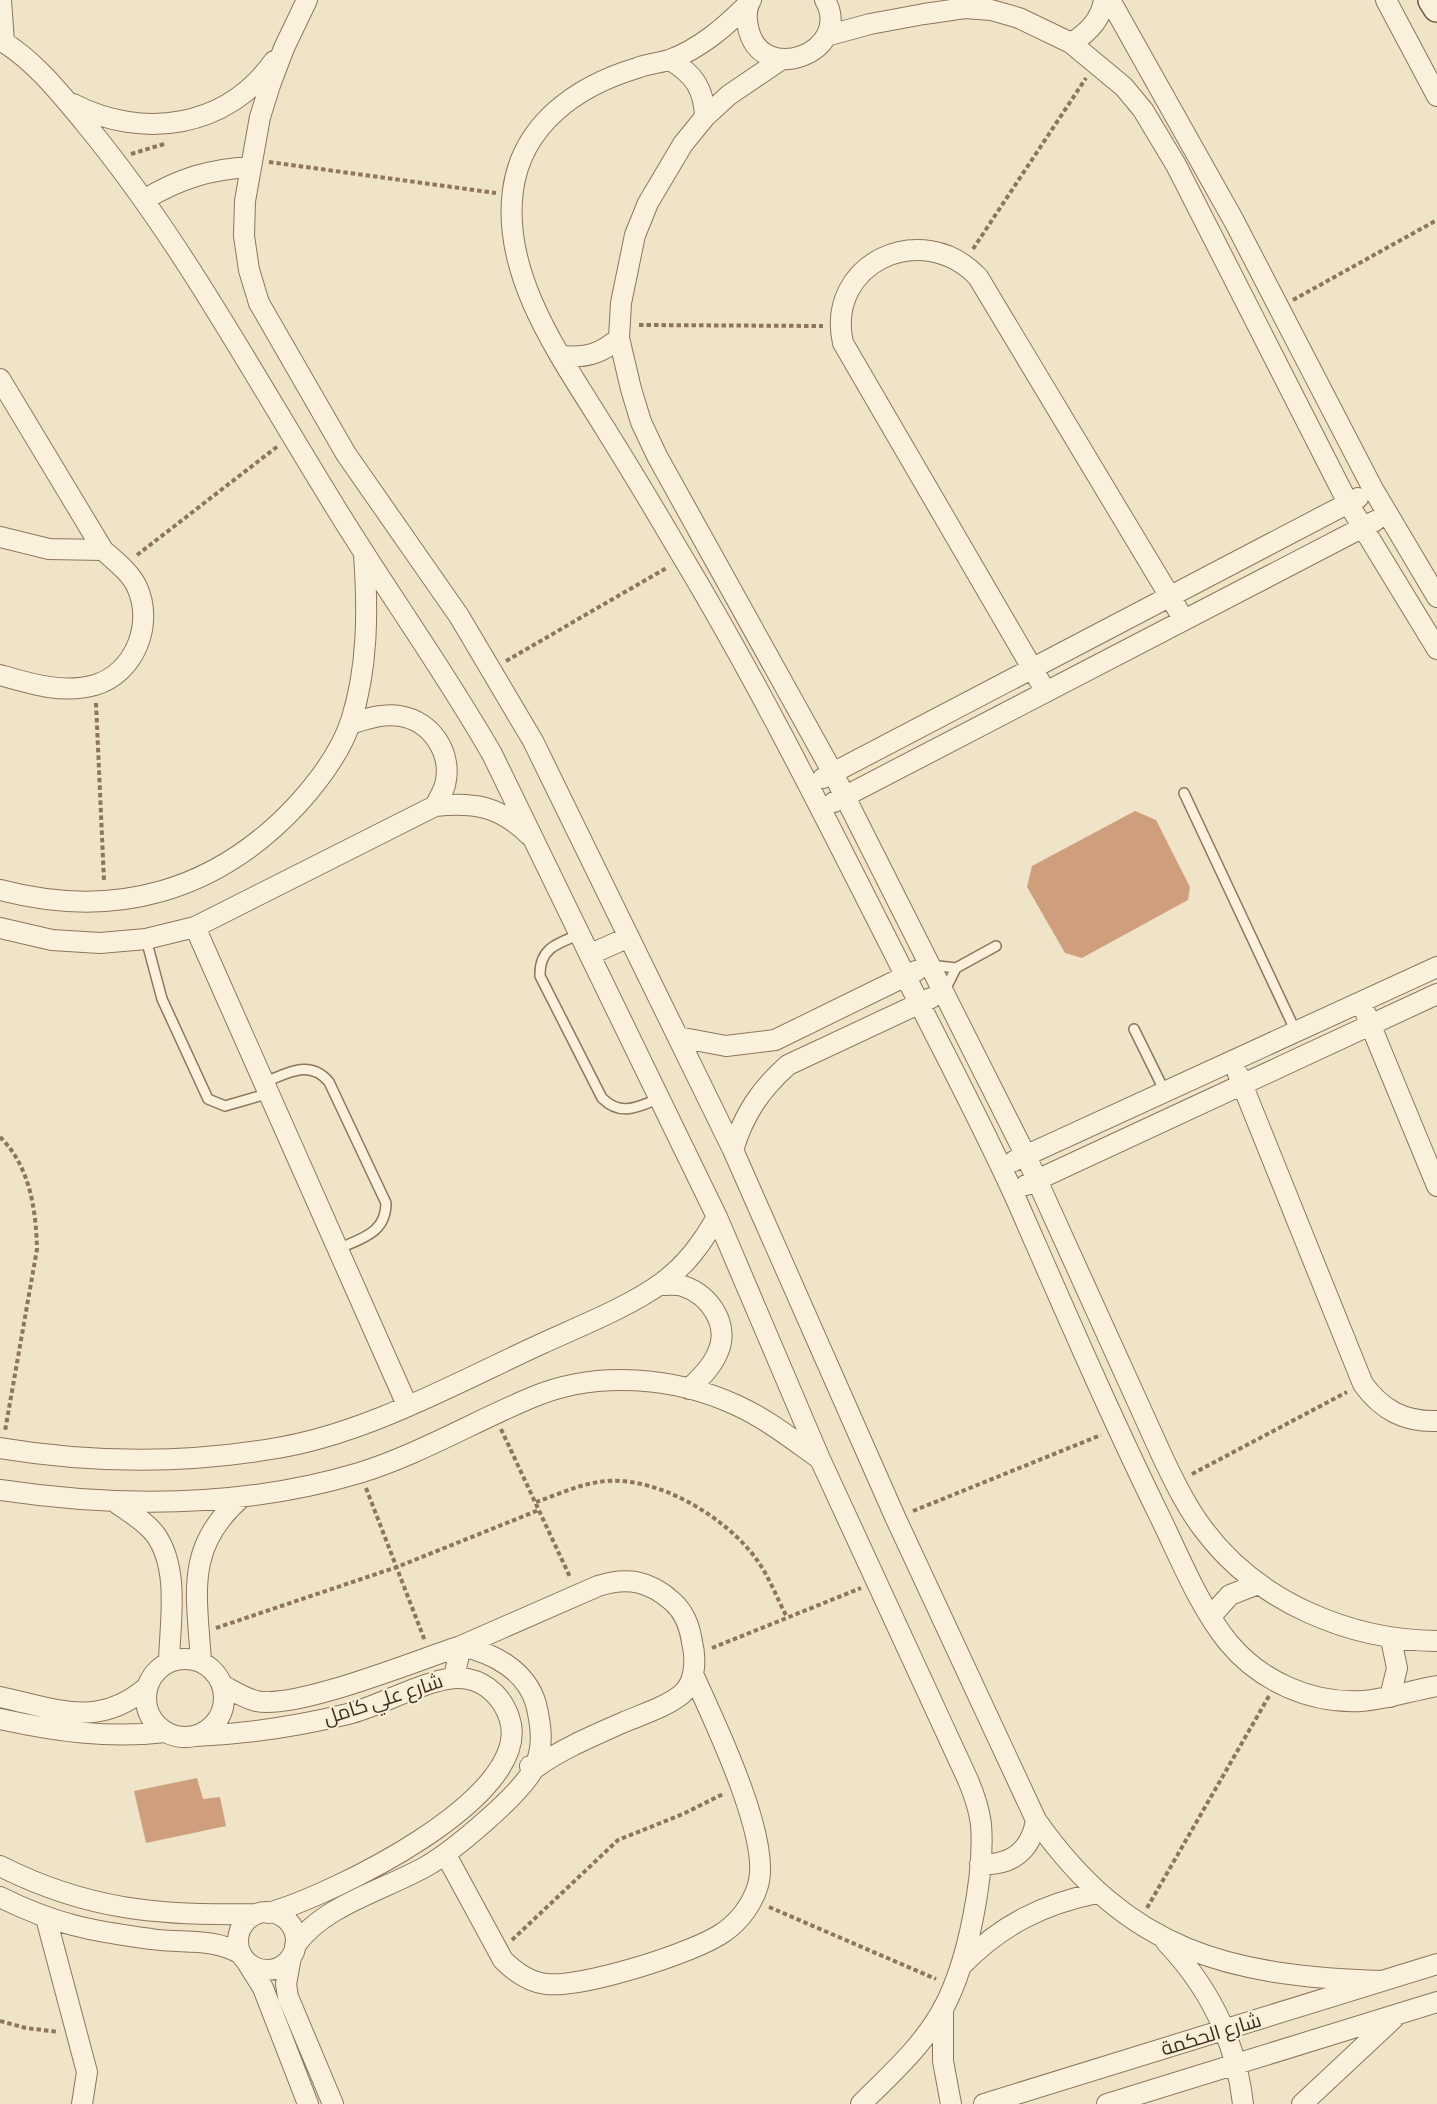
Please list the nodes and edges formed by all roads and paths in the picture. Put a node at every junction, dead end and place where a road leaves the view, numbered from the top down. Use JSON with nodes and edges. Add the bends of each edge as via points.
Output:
{"nodes":[{"id":1,"x":1,"y":0,"type":"edge"},
{"id":2,"x":825,"y":0,"type":"edge"},
{"id":3,"x":1104,"y":0,"type":"edge"},
{"id":4,"x":1110,"y":0,"type":"edge"},
{"id":5,"x":1386,"y":0,"type":"edge"},
{"id":6,"x":1432,"y":0,"type":"edge"},
{"id":7,"x":305,"y":2,"type":"edge"},
{"id":8,"x":749,"y":2,"type":"edge"},
{"id":9,"x":962,"y":4,"type":"edge"},
{"id":10,"x":1437,"y":8,"type":"edge"},
{"id":11,"x":826,"y":36,"type":"junction"},
{"id":12,"x":2,"y":41,"type":"edge"},
{"id":13,"x":1071,"y":43,"type":"junction"},
{"id":14,"x":284,"y":48,"type":"junction"},
{"id":15,"x":782,"y":59,"type":"junction"},
{"id":16,"x":670,"y":60,"type":"junction"},
{"id":17,"x":1096,"y":62,"type":"junction"},
{"id":18,"x":1437,"y":96,"type":"edge"},
{"id":19,"x":66,"y":100,"type":"junction"},
{"id":20,"x":705,"y":117,"type":"junction"},
{"id":21,"x":251,"y":164,"type":"junction"},
{"id":22,"x":512,"y":196,"type":"junction"},
{"id":23,"x":144,"y":200,"type":"junction"},
{"id":24,"x":1437,"y":220,"type":"edge"},
{"id":25,"x":964,"y":263,"type":"junction"},
{"id":26,"x":1279,"y":308,"type":"junction"},
{"id":27,"x":839,"y":326,"type":"junction"},
{"id":28,"x":620,"y":332,"type":"junction"},
{"id":29,"x":562,"y":356,"type":"junction"},
{"id":30,"x":0,"y":379,"type":"edge"},
{"id":31,"x":291,"y":436,"type":"junction"},
{"id":32,"x":1373,"y":489,"type":"junction"},
{"id":33,"x":1348,"y":503,"type":"junction"},
{"id":34,"x":1388,"y":514,"type":"junction"},
{"id":35,"x":1364,"y":527,"type":"junction"},
{"id":36,"x":0,"y":537,"type":"edge"},
{"id":37,"x":103,"y":550,"type":"junction"},
{"id":38,"x":364,"y":555,"type":"junction"},
{"id":39,"x":684,"y":558,"type":"junction"},
{"id":40,"x":122,"y":567,"type":"junction"},
{"id":41,"x":1169,"y":597,"type":"junction"},
{"id":42,"x":1437,"y":597,"type":"edge"},
{"id":43,"x":1184,"y":620,"type":"junction"},
{"id":44,"x":1437,"y":649,"type":"edge"},
{"id":45,"x":1033,"y":668,"type":"junction"},
{"id":46,"x":493,"y":669,"type":"junction"},
{"id":47,"x":0,"y":675,"type":"edge"},
{"id":48,"x":96,"y":685,"type":"junction"},
{"id":49,"x":1046,"y":692,"type":"junction"},
{"id":50,"x":350,"y":723,"type":"junction"},
{"id":51,"x":833,"y":773,"type":"junction"},
{"id":52,"x":810,"y":785,"type":"junction"},
{"id":53,"x":1184,"y":793,"type":"dead end"},
{"id":54,"x":845,"y":796,"type":"junction"},
{"id":55,"x":435,"y":806,"type":"junction"},
{"id":56,"x":821,"y":808,"type":"junction"},
{"id":57,"x":536,"y":842,"type":"junction"},
{"id":58,"x":0,"y":890,"type":"edge"},
{"id":59,"x":104,"y":903,"type":"junction"},
{"id":60,"x":195,"y":927,"type":"junction"},
{"id":61,"x":0,"y":928,"type":"edge"},
{"id":62,"x":581,"y":934,"type":"junction"},
{"id":63,"x":629,"y":937,"type":"junction"},
{"id":64,"x":146,"y":939,"type":"junction"},
{"id":65,"x":996,"y":946,"type":"dead end"},
{"id":66,"x":591,"y":954,"type":"junction"},
{"id":67,"x":930,"y":965,"type":"junction"},
{"id":68,"x":1437,"y":967,"type":"edge"},
{"id":69,"x":956,"y":968,"type":"junction"},
{"id":70,"x":905,"y":976,"type":"junction"},
{"id":71,"x":944,"y":992,"type":"junction"},
{"id":72,"x":1437,"y":994,"type":"edge"},
{"id":73,"x":1360,"y":1002,"type":"junction"},
{"id":74,"x":918,"y":1003,"type":"junction"},
{"id":75,"x":1370,"y":1025,"type":"junction"},
{"id":76,"x":1134,"y":1029,"type":"dead end"},
{"id":77,"x":1296,"y":1032,"type":"junction"},
{"id":78,"x":678,"y":1037,"type":"junction"},
{"id":79,"x":1233,"y":1061,"type":"junction"},
{"id":80,"x":1242,"y":1084,"type":"junction"},
{"id":81,"x":267,"y":1088,"type":"junction"},
{"id":82,"x":1165,"y":1092,"type":"junction"},
{"id":83,"x":660,"y":1098,"type":"junction"},
{"id":84,"x":0,"y":1137,"type":"edge"},
{"id":85,"x":733,"y":1150,"type":"junction"},
{"id":86,"x":1026,"y":1156,"type":"junction"},
{"id":87,"x":1001,"y":1168,"type":"junction"},
{"id":88,"x":1038,"y":1179,"type":"junction"},
{"id":89,"x":1437,"y":1186,"type":"edge"},
{"id":90,"x":1012,"y":1191,"type":"junction"},
{"id":91,"x":717,"y":1217,"type":"junction"},
{"id":92,"x":338,"y":1249,"type":"junction"},
{"id":93,"x":660,"y":1285,"type":"junction"},
{"id":94,"x":1363,"y":1384,"type":"junction"},
{"id":95,"x":689,"y":1389,"type":"junction"},
{"id":96,"x":407,"y":1405,"type":"junction"},
{"id":97,"x":495,"y":1415,"type":"junction"},
{"id":98,"x":1437,"y":1421,"type":"edge"},
{"id":99,"x":1117,"y":1428,"type":"junction"},
{"id":100,"x":1,"y":1448,"type":"edge"},
{"id":101,"x":820,"y":1459,"type":"junction"},
{"id":102,"x":360,"y":1472,"type":"junction"},
{"id":103,"x":1175,"y":1483,"type":"junction"},
{"id":104,"x":0,"y":1490,"type":"edge"},
{"id":105,"x":242,"y":1497,"type":"junction"},
{"id":106,"x":115,"y":1502,"type":"junction"},
{"id":107,"x":536,"y":1502,"type":"junction"},
{"id":108,"x":539,"y":1510,"type":"junction"},
{"id":109,"x":896,"y":1518,"type":"junction"},
{"id":110,"x":397,"y":1567,"type":"junction"},
{"id":111,"x":877,"y":1581,"type":"junction"},
{"id":112,"x":1258,"y":1584,"type":"junction"},
{"id":113,"x":578,"y":1594,"type":"junction"},
{"id":114,"x":1211,"y":1616,"type":"junction"},
{"id":115,"x":787,"y":1617,"type":"junction"},
{"id":116,"x":199,"y":1633,"type":"junction"},
{"id":117,"x":1390,"y":1639,"type":"junction"},
{"id":118,"x":1437,"y":1641,"type":"edge"},
{"id":119,"x":461,"y":1646,"type":"junction"},
{"id":120,"x":431,"y":1655,"type":"junction"},
{"id":121,"x":695,"y":1655,"type":"junction"},
{"id":122,"x":169,"y":1661,"type":"junction"},
{"id":123,"x":201,"y":1662,"type":"junction"},
{"id":124,"x":693,"y":1674,"type":"junction"},
{"id":125,"x":454,"y":1677,"type":"junction"},
{"id":126,"x":1277,"y":1683,"type":"junction"},
{"id":127,"x":222,"y":1685,"type":"junction"},
{"id":128,"x":1437,"y":1686,"type":"edge"},
{"id":129,"x":146,"y":1688,"type":"junction"},
{"id":130,"x":1390,"y":1696,"type":"junction"},
{"id":131,"x":0,"y":1698,"type":"edge"},
{"id":132,"x":0,"y":1719,"type":"edge"},
{"id":133,"x":165,"y":1732,"type":"junction"},
{"id":134,"x":196,"y":1736,"type":"junction"},
{"id":135,"x":508,"y":1754,"type":"junction"},
{"id":136,"x":535,"y":1768,"type":"junction"},
{"id":137,"x":740,"y":1785,"type":"junction"},
{"id":138,"x":1036,"y":1820,"type":"junction"},
{"id":139,"x":446,"y":1855,"type":"junction"},
{"id":140,"x":980,"y":1864,"type":"junction"},
{"id":141,"x":0,"y":1866,"type":"edge"},
{"id":142,"x":1098,"y":1893,"type":"junction"},
{"id":143,"x":0,"y":1897,"type":"edge"},
{"id":144,"x":752,"y":1900,"type":"junction"},
{"id":145,"x":262,"y":1913,"type":"junction"},
{"id":146,"x":46,"y":1918,"type":"junction"},
{"id":147,"x":1138,"y":1924,"type":"junction"},
{"id":148,"x":1162,"y":1939,"type":"junction"},
{"id":149,"x":293,"y":1952,"type":"junction"},
{"id":150,"x":499,"y":1953,"type":"junction"},
{"id":151,"x":244,"y":1959,"type":"junction"},
{"id":152,"x":1437,"y":1964,"type":"edge"},
{"id":153,"x":961,"y":1966,"type":"junction"},
{"id":154,"x":1383,"y":1981,"type":"junction"},
{"id":155,"x":953,"y":1986,"type":"junction"},
{"id":156,"x":1437,"y":2002,"type":"edge"},
{"id":157,"x":944,"y":2008,"type":"junction"},
{"id":158,"x":1398,"y":2015,"type":"junction"},
{"id":159,"x":0,"y":2021,"type":"edge"},
{"id":160,"x":1225,"y":2030,"type":"junction"},
{"id":161,"x":78,"y":2032,"type":"junction"},
{"id":162,"x":1236,"y":2064,"type":"junction"},
{"id":163,"x":82,"y":2104,"type":"edge"},
{"id":164,"x":308,"y":2104,"type":"edge"},
{"id":165,"x":333,"y":2104,"type":"edge"},
{"id":166,"x":861,"y":2104,"type":"edge"},
{"id":167,"x":951,"y":2104,"type":"edge"},
{"id":168,"x":984,"y":2104,"type":"edge"},
{"id":169,"x":1107,"y":2104,"type":"edge"},
{"id":170,"x":1243,"y":2104,"type":"edge"},
{"id":171,"x":1302,"y":2104,"type":"edge"}],
"edges":[{"from":1,"to":12,"type":"street"},
{"from":2,"to":11,"type":"street","via":[[830,21]]},
{"from":3,"to":13,"type":"street","via":[[1096,22]]},
{"from":4,"to":26,"type":"street"},
{"from":5,"to":18,"type":"street"},
{"from":6,"to":10,"type":"street"},
{"from":7,"to":14,"type":"street"},
{"from":8,"to":15,"type":"street","via":[[749,33],[768,55]]},
{"from":8,"to":16,"type":"street","via":[[712,36]]},
{"from":9,"to":11,"type":"street"},
{"from":9,"to":13,"type":"street","via":[[1019,18]]},
{"from":11,"to":15,"type":"street","via":[[815,50],[800,58]]},
{"from":12,"to":19,"type":"street","via":[[36,68]]},
{"from":13,"to":17,"type":"street"},
{"from":14,"to":19,"type":"street","via":[[266,73],[243,94],[186,121],[124,123]]},
{"from":14,"to":21,"type":"street","via":[[260,117]]},
{"from":15,"to":20,"type":"street","via":[[729,95]]},
{"from":16,"to":20,"type":"street","via":[[697,82],[704,99]]},
{"from":16,"to":22,"type":"street","via":[[610,78],[554,110],[532,136],[518,166]]},
{"from":17,"to":25,"type":"path"},
{"from":17,"to":33,"type":"street","via":[[1143,110],[1176,165]]},
{"from":19,"to":23,"type":"street"},
{"from":20,"to":28,"type":"street","via":[[683,144],[648,203],[626,269]]},
{"from":21,"to":22,"type":"path"},
{"from":21,"to":23,"type":"street","via":[[194,175]]},
{"from":21,"to":46,"type":"street","via":[[244,236],[249,270],[260,303],[346,454]]},
{"from":22,"to":29,"type":"street","via":[[515,241],[525,282]]},
{"from":23,"to":31,"type":"street"},
{"from":24,"to":26,"type":"path"},
{"from":25,"to":27,"type":"street","via":[[942,252],[918,249],[887,256],[855,280],[844,302]]},
{"from":25,"to":41,"type":"street","via":[[990,295]]},
{"from":26,"to":32,"type":"street"},
{"from":27,"to":28,"type":"path"},
{"from":27,"to":45,"type":"street","via":[[853,363]]},
{"from":28,"to":29,"type":"street","via":[[595,355]]},
{"from":28,"to":51,"type":"street","via":[[641,422],[657,456]]},
{"from":29,"to":39,"type":"street"},
{"from":30,"to":37,"type":"street"},
{"from":31,"to":38,"type":"street"},
{"from":31,"to":40,"type":"path"},
{"from":32,"to":33,"type":"street"},
{"from":32,"to":34,"type":"street"},
{"from":33,"to":35,"type":"street"},
{"from":33,"to":41,"type":"street"},
{"from":34,"to":35,"type":"street"},
{"from":34,"to":42,"type":"street"},
{"from":35,"to":43,"type":"street"},
{"from":35,"to":44,"type":"street"},
{"from":36,"to":37,"type":"street","via":[[49,549]]},
{"from":37,"to":40,"type":"street"},
{"from":38,"to":50,"type":"street","via":[[367,598],[363,661]]},
{"from":38,"to":57,"type":"street","via":[[457,694]]},
{"from":39,"to":46,"type":"path"},
{"from":39,"to":52,"type":"street"},
{"from":40,"to":48,"type":"street","via":[[137,587],[144,610],[142,635],[132,657],[116,674]]},
{"from":41,"to":43,"type":"street"},
{"from":41,"to":45,"type":"street"},
{"from":43,"to":49,"type":"street"},
{"from":45,"to":49,"type":"street"},
{"from":45,"to":51,"type":"street"},
{"from":46,"to":63,"type":"street","via":[[533,741]]},
{"from":47,"to":48,"type":"street","via":[[38,686],[67,689]]},
{"from":48,"to":59,"type":"path"},
{"from":49,"to":54,"type":"street"},
{"from":50,"to":55,"type":"street","via":[[378,716],[401,716],[423,726],[438,740],[446,762],[445,785]]},
{"from":50,"to":59,"type":"street","via":[[307,794],[248,850],[213,872],[163,893]]},
{"from":51,"to":52,"type":"street"},
{"from":51,"to":54,"type":"street"},
{"from":52,"to":56,"type":"street"},
{"from":53,"to":77,"type":"lane"},
{"from":54,"to":56,"type":"street"},
{"from":54,"to":67,"type":"street"},
{"from":55,"to":57,"type":"street","via":[[463,803],[490,808],[516,822]]},
{"from":55,"to":60,"type":"street"},
{"from":56,"to":70,"type":"street"},
{"from":57,"to":62,"type":"street"},
{"from":58,"to":59,"type":"street","via":[[56,902]]},
{"from":60,"to":64,"type":"street"},
{"from":60,"to":81,"type":"street"},
{"from":61,"to":64,"type":"street","via":[[52,940],[100,943]]},
{"from":62,"to":66,"type":"street"},
{"from":62,"to":83,"type":"lane","via":[[550,947],[543,956],[540,976],[602,1098],[621,1110]]},
{"from":63,"to":66,"type":"street"},
{"from":63,"to":78,"type":"street"},
{"from":64,"to":81,"type":"lane","via":[[162,999],[208,1099],[225,1106]]},
{"from":65,"to":69,"type":"lane"},
{"from":66,"to":83,"type":"street"},
{"from":67,"to":69,"type":"lane"},
{"from":67,"to":70,"type":"street"},
{"from":67,"to":71,"type":"street"},
{"from":68,"to":73,"type":"street"},
{"from":69,"to":71,"type":"lane"},
{"from":70,"to":74,"type":"street"},
{"from":70,"to":78,"type":"street","via":[[775,1040],[726,1046]]},
{"from":71,"to":74,"type":"street"},
{"from":71,"to":86,"type":"street"},
{"from":72,"to":75,"type":"street"},
{"from":73,"to":75,"type":"street"},
{"from":73,"to":77,"type":"street"},
{"from":74,"to":85,"type":"street","via":[[788,1065],[753,1102]]},
{"from":74,"to":87,"type":"street"},
{"from":75,"to":80,"type":"street"},
{"from":75,"to":89,"type":"street"},
{"from":76,"to":82,"type":"lane"},
{"from":77,"to":79,"type":"street"},
{"from":78,"to":85,"type":"street"},
{"from":79,"to":80,"type":"street"},
{"from":79,"to":82,"type":"street"},
{"from":80,"to":88,"type":"street"},
{"from":80,"to":94,"type":"street"},
{"from":81,"to":92,"type":"street"},
{"from":81,"to":92,"type":"lane","via":[[301,1069],[322,1074],[386,1203],[382,1223],[375,1232]]},
{"from":82,"to":86,"type":"street"},
{"from":83,"to":91,"type":"street"},
{"from":84,"to":100,"type":"path","via":[[21,1166],[31,1193],[37,1249]]},
{"from":85,"to":109,"type":"street"},
{"from":86,"to":87,"type":"street"},
{"from":86,"to":88,"type":"street"},
{"from":87,"to":90,"type":"street"},
{"from":88,"to":90,"type":"street"},
{"from":88,"to":103,"type":"street"},
{"from":90,"to":99,"type":"street"},
{"from":91,"to":93,"type":"street","via":[[686,1264]]},
{"from":91,"to":101,"type":"street"},
{"from":92,"to":96,"type":"street"},
{"from":93,"to":95,"type":"street","via":[[682,1286],[702,1295],[716,1312],[722,1329],[719,1351],[708,1370]]},
{"from":93,"to":96,"type":"street"},
{"from":94,"to":98,"type":"street","via":[[1376,1401],[1394,1414],[1414,1421]]},
{"from":94,"to":103,"type":"path"},
{"from":95,"to":97,"type":"street","via":[[662,1383],[586,1383],[535,1396]]},
{"from":95,"to":101,"type":"street","via":[[736,1405],[776,1427]]},
{"from":96,"to":100,"type":"street","via":[[339,1433],[222,1456],[107,1461]]},
{"from":97,"to":102,"type":"street","via":[[421,1450]]},
{"from":97,"to":107,"type":"path"},
{"from":99,"to":109,"type":"path"},
{"from":99,"to":114,"type":"street"},
{"from":101,"to":111,"type":"street"},
{"from":102,"to":105,"type":"street","via":[[293,1490]]},
{"from":102,"to":110,"type":"path"},
{"from":103,"to":112,"type":"street","via":[[1204,1531]]},
{"from":104,"to":106,"type":"street"},
{"from":105,"to":106,"type":"street"},
{"from":105,"to":116,"type":"street","via":[[212,1531],[201,1554],[196,1579]]},
{"from":106,"to":122,"type":"street","via":[[155,1534],[167,1556]]},
{"from":107,"to":108,"type":"path"},
{"from":107,"to":115,"type":"path","via":[[593,1482],[621,1481],[649,1486],[685,1500],[712,1517],[758,1560]]},
{"from":108,"to":110,"type":"path"},
{"from":108,"to":113,"type":"path"},
{"from":109,"to":138,"type":"street"},
{"from":110,"to":116,"type":"path"},
{"from":110,"to":120,"type":"path"},
{"from":111,"to":115,"type":"path"},
{"from":111,"to":140,"type":"street","via":[[976,1800],[981,1821]]},
{"from":112,"to":114,"type":"street","via":[[1230,1595]]},
{"from":112,"to":117,"type":"street","via":[[1326,1620]]},
{"from":113,"to":119,"type":"street","name":"شارع علي كامل"},
{"from":113,"to":121,"type":"street","name":"شارع علي كامل","via":[[617,1580],[653,1586],[675,1603],[689,1627]]},
{"from":114,"to":126,"type":"street","via":[[1248,1663]]},
{"from":115,"to":121,"type":"path"},
{"from":116,"to":123,"type":"street"},
{"from":117,"to":118,"type":"street"},
{"from":117,"to":130,"type":"street","via":[[1397,1668]]},
{"from":119,"to":120,"type":"street","name":"شارع علي كامل"},
{"from":119,"to":125,"type":"street"},
{"from":119,"to":136,"type":"street","via":[[484,1651],[505,1662],[522,1679],[541,1722]]},
{"from":120,"to":127,"type":"street","name":"شارع علي كامل","via":[[316,1694],[273,1702],[256,1701]]},
{"from":121,"to":124,"type":"street","name":"شارع علي كامل"},
{"from":122,"to":123,"type":"street","via":[[185,1658]]},
{"from":122,"to":129,"type":"street","via":[[155,1672]]},
{"from":123,"to":127,"type":"street","via":[[214,1671]]},
{"from":124,"to":136,"type":"street","via":[[683,1693],[661,1707],[569,1746]]},
{"from":124,"to":137,"type":"street"},
{"from":125,"to":134,"type":"street","name":"شارع علي كامل","via":[[332,1718],[256,1732]]},
{"from":125,"to":135,"type":"street","name":"شارع علي كامل","via":[[484,1685],[506,1708],[512,1738]]},
{"from":126,"to":130,"type":"street","via":[[1330,1700]]},
{"from":126,"to":147,"type":"path"},
{"from":127,"to":134,"type":"street","via":[[225,1701],[220,1716]]},
{"from":128,"to":130,"type":"street"},
{"from":129,"to":131,"type":"street","via":[[122,1706],[93,1713]]},
{"from":129,"to":133,"type":"street","via":[[146,1705],[152,1721]]},
{"from":132,"to":133,"type":"street","via":[[101,1735]]},
{"from":133,"to":134,"type":"street","via":[[180,1737]]},
{"from":135,"to":136,"type":"street"},
{"from":135,"to":145,"type":"street","via":[[477,1793],[414,1846],[301,1903]]},
{"from":136,"to":139,"type":"street"},
{"from":137,"to":144,"type":"street","via":[[761,1866]]},
{"from":137,"to":150,"type":"path","via":[[683,1814],[618,1840]]},
{"from":138,"to":140,"type":"street","via":[[1034,1833],[1018,1855],[1006,1862]]},
{"from":138,"to":142,"type":"street","via":[[1054,1846]]},
{"from":139,"to":149,"type":"street","via":[[315,1923]]},
{"from":139,"to":150,"type":"street"},
{"from":140,"to":153,"type":"street"},
{"from":141,"to":145,"type":"street","via":[[60,1892],[132,1910],[198,1915]]},
{"from":142,"to":147,"type":"street"},
{"from":142,"to":153,"type":"street","via":[[1047,1906],[1023,1917],[993,1936]]},
{"from":143,"to":146,"type":"street"},
{"from":144,"to":150,"type":"street","via":[[725,1932],[706,1942],[659,1959],[562,1984],[530,1980],[515,1972]]},
{"from":144,"to":155,"type":"path"},
{"from":145,"to":149,"type":"street","via":[[280,1916],[289,1923],[295,1934]]},
{"from":145,"to":151,"type":"street","via":[[246,1921],[239,1931],[237,1943]]},
{"from":146,"to":151,"type":"street","via":[[76,1928],[155,1940],[215,1943]]},
{"from":146,"to":161,"type":"street"},
{"from":147,"to":148,"type":"street"},
{"from":148,"to":154,"type":"street","via":[[1197,1953],[1268,1971]]},
{"from":148,"to":160,"type":"street","via":[[1205,1990]]},
{"from":149,"to":151,"type":"street","via":[[282,1966],[271,1970],[259,1970]]},
{"from":149,"to":165,"type":"street","via":[[287,1970],[288,1997]]},
{"from":151,"to":164,"type":"street","via":[[263,1988]]},
{"from":152,"to":154,"type":"street","name":"شارع الحكمة"},
{"from":153,"to":155,"type":"street"},
{"from":154,"to":160,"type":"street","name":"شارع الحكمة"},
{"from":155,"to":157,"type":"street"},
{"from":156,"to":158,"type":"street","name":"شارع الحكمة"},
{"from":157,"to":166,"type":"street","via":[[918,2046]]},
{"from":157,"to":167,"type":"street","via":[[943,2061]]},
{"from":158,"to":162,"type":"street","name":"شارع الحكمة"},
{"from":158,"to":171,"type":"street"},
{"from":159,"to":161,"type":"path","via":[[51,2032]]},
{"from":160,"to":162,"type":"street"},
{"from":160,"to":168,"type":"street","name":"شارع الحكمة"},
{"from":161,"to":163,"type":"street","via":[[87,2072]]},
{"from":162,"to":169,"type":"street","name":"شارع الحكمة"},
{"from":162,"to":170,"type":"street"}]}
